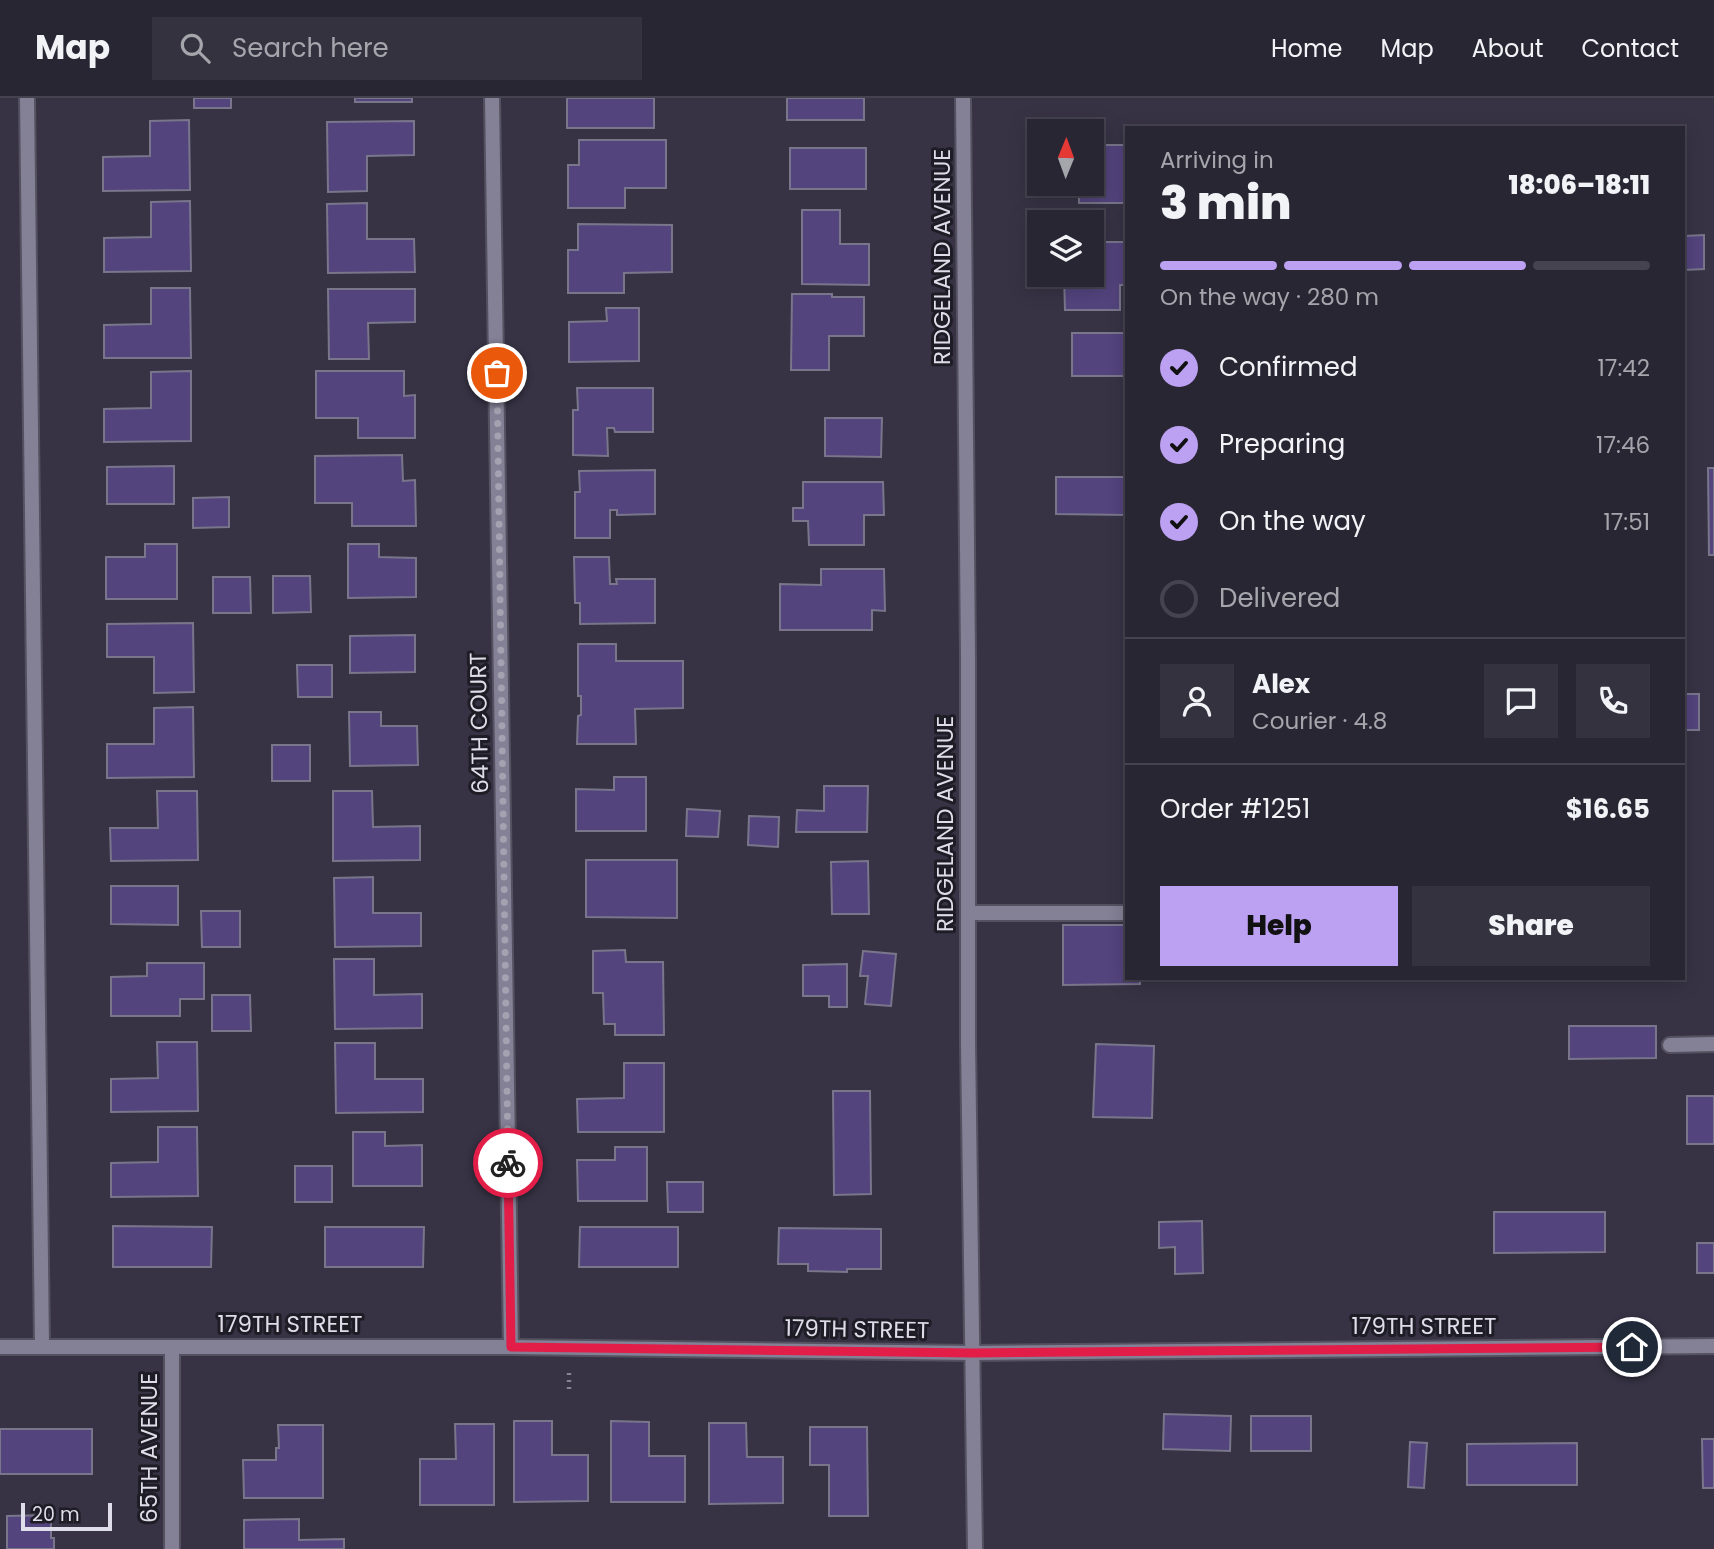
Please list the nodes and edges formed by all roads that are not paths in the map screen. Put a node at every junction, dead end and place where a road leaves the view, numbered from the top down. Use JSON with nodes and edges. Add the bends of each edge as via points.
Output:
{"nodes":[{"id":1,"x":27,"y":98,"type":"edge"},
{"id":2,"x":492,"y":98,"type":"edge"},
{"id":3,"x":963,"y":98,"type":"edge"},
{"id":4,"x":1125,"y":913,"type":"edge"},
{"id":5,"x":968,"y":914,"type":"junction"},
{"id":6,"x":1670,"y":1045,"type":"dead end"},
{"id":7,"x":1714,"y":1045,"type":"edge"},
{"id":8,"x":42,"y":1346,"type":"junction"},
{"id":9,"x":1714,"y":1346,"type":"edge"},
{"id":10,"x":0,"y":1347,"type":"edge"},
{"id":11,"x":172,"y":1347,"type":"junction"},
{"id":12,"x":511,"y":1347,"type":"junction"},
{"id":13,"x":973,"y":1353,"type":"junction"},
{"id":14,"x":172,"y":1549,"type":"edge"},
{"id":15,"x":975,"y":1549,"type":"edge"}],
"edges":[{"from":1,"to":8,"type":"street"},
{"from":2,"to":12,"type":"street","name":"64TH COURT"},
{"from":3,"to":5,"type":"street","name":"RIDGELAND AVENUE"},
{"from":4,"to":5,"type":"street"},
{"from":5,"to":13,"type":"street","name":"RIDGELAND AVENUE"},
{"from":6,"to":7,"type":"street"},
{"from":8,"to":10,"type":"street","name":"179TH STREET"},
{"from":8,"to":11,"type":"street","name":"179TH STREET"},
{"from":9,"to":13,"type":"street","name":"179TH STREET"},
{"from":11,"to":12,"type":"street","name":"179TH STREET"},
{"from":11,"to":14,"type":"street","name":"65TH AVENUE"},
{"from":12,"to":13,"type":"street","name":"179TH STREET"},
{"from":13,"to":15,"type":"street","name":"RIDGELAND AVENUE"}]}
